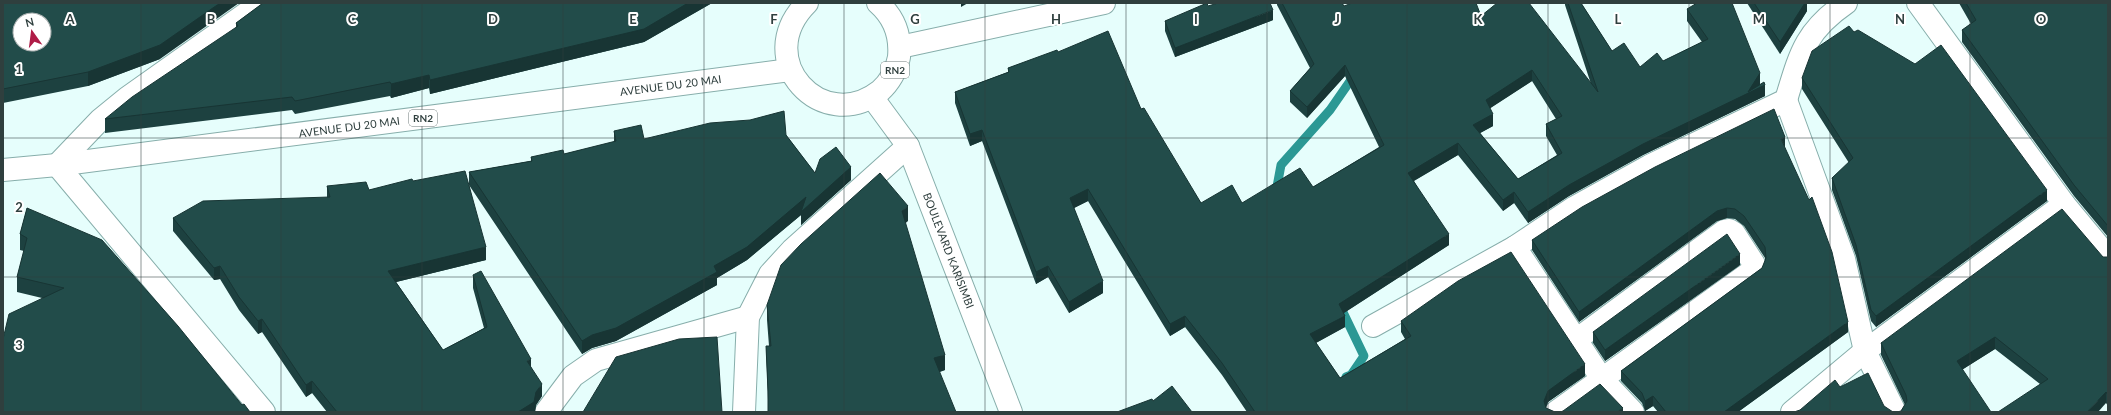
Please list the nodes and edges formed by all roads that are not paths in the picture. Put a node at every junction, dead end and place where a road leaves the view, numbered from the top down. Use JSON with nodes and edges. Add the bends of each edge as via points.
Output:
{"nodes":[{"id":1,"x":261,"y":3,"type":"edge"},
{"id":2,"x":807,"y":3,"type":"edge"},
{"id":3,"x":878,"y":3,"type":"edge"},
{"id":4,"x":1104,"y":3,"type":"edge"},
{"id":5,"x":1846,"y":3,"type":"edge"},
{"id":6,"x":1918,"y":3,"type":"edge"},
{"id":7,"x":900,"y":47,"type":"junction"},
{"id":8,"x":790,"y":70,"type":"junction"},
{"id":9,"x":872,"y":97,"type":"junction"},
{"id":10,"x":1786,"y":100,"type":"junction"},
{"id":11,"x":908,"y":146,"type":"junction"},
{"id":12,"x":57,"y":166,"type":"junction"},
{"id":13,"x":3,"y":170,"type":"edge"},
{"id":14,"x":2064,"y":204,"type":"junction"},
{"id":15,"x":1515,"y":247,"type":"junction"},
{"id":16,"x":2108,"y":257,"type":"edge"},
{"id":17,"x":748,"y":317,"type":"junction"},
{"id":18,"x":1372,"y":326,"type":"dead end"},
{"id":19,"x":1576,"y":340,"type":"junction"},
{"id":20,"x":1864,"y":351,"type":"junction"},
{"id":21,"x":1602,"y":379,"type":"junction"},
{"id":22,"x":256,"y":409,"type":"edge"},
{"id":23,"x":546,"y":412,"type":"edge"},
{"id":24,"x":744,"y":412,"type":"edge"},
{"id":25,"x":1011,"y":412,"type":"edge"},
{"id":26,"x":1556,"y":412,"type":"edge"},
{"id":27,"x":1632,"y":412,"type":"edge"},
{"id":28,"x":1792,"y":412,"type":"edge"},
{"id":29,"x":1895,"y":412,"type":"edge"}],
"edges":[{"from":1,"to":12,"type":"main road","via":[[127,98],[100,120]]},
{"from":2,"to":8,"type":"main road","number":"RN2","via":[[797,13],[788,34],[786,56]]},
{"from":3,"to":7,"type":"main road","number":"RN2","via":[[888,11],[897,28]]},
{"from":4,"to":7,"type":"main road"},
{"from":5,"to":10,"type":"main road","via":[[1814,30],[1801,51]]},
{"from":6,"to":14,"type":"main road"},
{"from":7,"to":9,"type":"main road","number":"RN2","via":[[893,75]]},
{"from":8,"to":9,"type":"main road","number":"RN2","via":[[801,86],[816,98],[834,104],[854,103]]},
{"from":8,"to":12,"type":"main road","name":"AVENUE DU 20 MAI","number":"RN2"},
{"from":9,"to":11,"type":"main road","name":"BOULEVARD KARISIMBI"},
{"from":10,"to":15,"type":"main road","via":[[1649,166],[1575,207]]},
{"from":10,"to":20,"type":"main road","via":[[1844,259]]},
{"from":11,"to":17,"type":"main road","via":[[792,250],[770,274]]},
{"from":11,"to":25,"type":"main road","name":"BOULEVARD KARISIMBI"},
{"from":12,"to":13,"type":"main road","name":"AVENUE DU 20 MAI","number":"RN2"},
{"from":12,"to":22,"type":"main road"},
{"from":14,"to":16,"type":"main road"},
{"from":14,"to":20,"type":"main road"},
{"from":15,"to":18,"type":"main road"},
{"from":15,"to":19,"type":"main road"},
{"from":17,"to":23,"type":"main road","via":[[596,360],[573,376]]},
{"from":17,"to":24,"type":"main road"},
{"from":19,"to":21,"type":"main road"},
{"from":19,"to":21,"type":"main road","via":[[1724,231],[1734,233],[1754,264],[1752,271]]},
{"from":20,"to":28,"type":"main road"},
{"from":20,"to":29,"type":"main road"},
{"from":21,"to":26,"type":"main road"},
{"from":21,"to":27,"type":"main road"}]}
